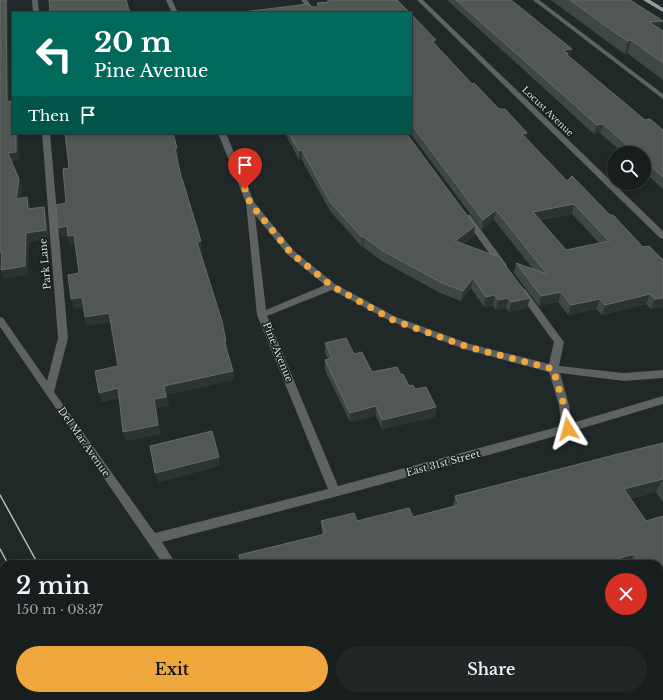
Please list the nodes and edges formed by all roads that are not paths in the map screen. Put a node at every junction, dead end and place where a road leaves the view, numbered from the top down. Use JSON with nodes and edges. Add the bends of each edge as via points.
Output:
{"nodes":[{"id":1,"x":35,"y":0,"type":"edge"},
{"id":2,"x":169,"y":0,"type":"edge"},
{"id":3,"x":304,"y":0,"type":"edge"},
{"id":4,"x":420,"y":0,"type":"edge"},
{"id":5,"x":536,"y":0,"type":"edge"},
{"id":6,"x":646,"y":0,"type":"edge"},
{"id":7,"x":663,"y":10,"type":"edge"},
{"id":8,"x":36,"y":12,"type":"edge"},
{"id":9,"x":174,"y":12,"type":"edge"},
{"id":10,"x":313,"y":12,"type":"edge"},
{"id":11,"x":663,"y":97,"type":"edge"},
{"id":12,"x":46,"y":134,"type":"edge"},
{"id":13,"x":222,"y":134,"type":"edge"},
{"id":14,"x":250,"y":203,"type":"junction"},
{"id":15,"x":460,"y":209,"type":"edge"},
{"id":16,"x":663,"y":236,"type":"edge"},
{"id":17,"x":507,"y":272,"type":"edge"},
{"id":18,"x":517,"y":285,"type":"edge"},
{"id":19,"x":332,"y":286,"type":"junction"},
{"id":20,"x":262,"y":315,"type":"junction"},
{"id":21,"x":0,"y":320,"type":"edge"},
{"id":22,"x":553,"y":369,"type":"junction"},
{"id":23,"x":663,"y":374,"type":"edge"},
{"id":24,"x":49,"y":392,"type":"junction"},
{"id":25,"x":663,"y":400,"type":"edge"},
{"id":26,"x":568,"y":429,"type":"junction"},
{"id":27,"x":335,"y":492,"type":"junction"},
{"id":28,"x":152,"y":539,"type":"junction"},
{"id":29,"x":167,"y":560,"type":"edge"}],
"edges":[{"from":1,"to":8,"type":"street"},
{"from":2,"to":9,"type":"street"},
{"from":3,"to":10,"type":"street"},
{"from":4,"to":16,"type":"street","name":"Locust Avenue"},
{"from":5,"to":11,"type":"street"},
{"from":6,"to":7,"type":"main road"},
{"from":12,"to":24,"type":"street","name":"Park Lane","via":[[63,338]]},
{"from":13,"to":14,"type":"street","name":"Pine Avenue"},
{"from":14,"to":19,"type":"street","name":"Pine Avenue","via":[[291,253]]},
{"from":14,"to":20,"type":"street","name":"Pine Avenue"},
{"from":15,"to":17,"type":"street"},
{"from":18,"to":22,"type":"street","via":[[559,342]]},
{"from":19,"to":20,"type":"street"},
{"from":19,"to":22,"type":"street","name":"Pine Avenue","via":[[393,320],[468,347]]},
{"from":20,"to":27,"type":"street","name":"Pine Avenue"},
{"from":21,"to":24,"type":"street","name":"Del Mar Avenue"},
{"from":22,"to":23,"type":"street","via":[[624,377]]},
{"from":22,"to":26,"type":"street"},
{"from":24,"to":28,"type":"street","name":"Del Mar Avenue"},
{"from":25,"to":26,"type":"street","name":"East 31st Street"},
{"from":26,"to":27,"type":"street","name":"East 31st Street"},
{"from":27,"to":28,"type":"street","name":"East 31st Street"},
{"from":28,"to":29,"type":"street","name":"Del Mar Avenue"}]}
